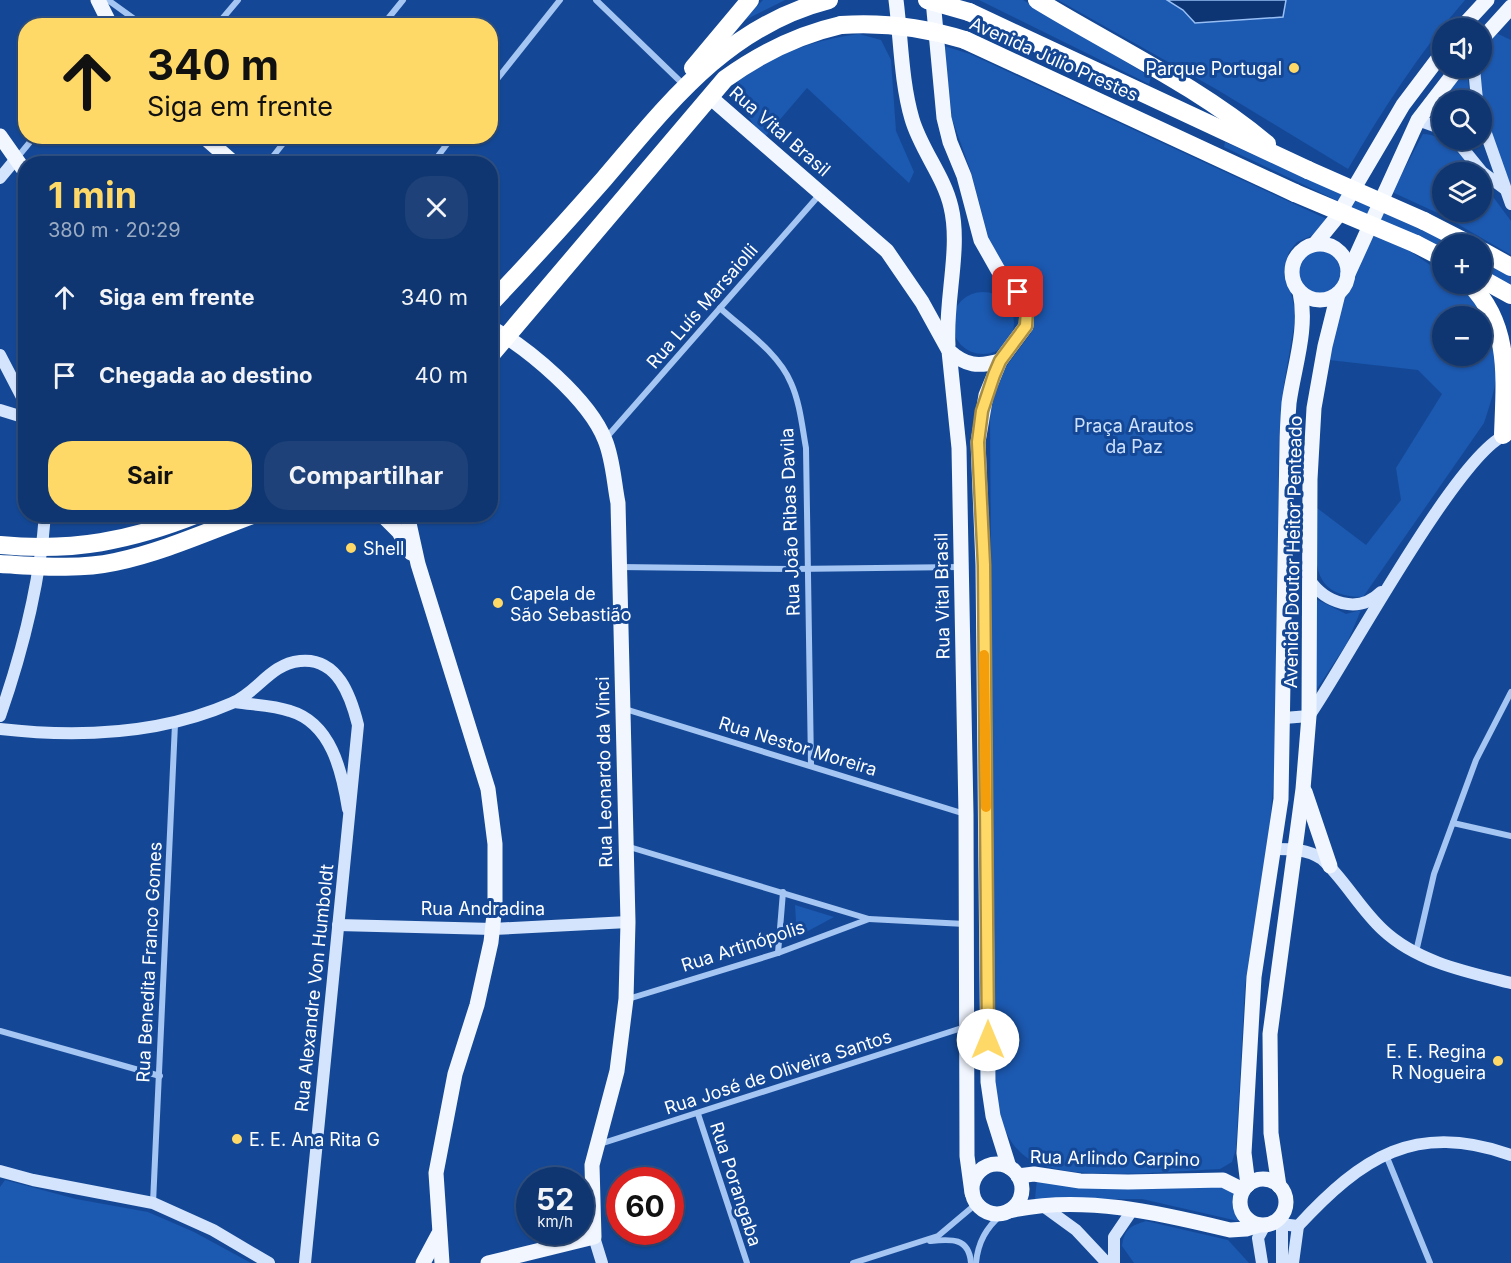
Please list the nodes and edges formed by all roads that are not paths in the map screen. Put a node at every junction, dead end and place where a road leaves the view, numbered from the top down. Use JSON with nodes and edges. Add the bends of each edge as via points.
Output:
{"nodes":[{"id":1,"x":98,"y":0,"type":"edge"},
{"id":2,"x":108,"y":0,"type":"edge"},
{"id":3,"x":237,"y":0,"type":"edge"},
{"id":4,"x":403,"y":0,"type":"edge"},
{"id":5,"x":560,"y":0,"type":"edge"},
{"id":6,"x":596,"y":0,"type":"edge"},
{"id":7,"x":750,"y":0,"type":"edge"},
{"id":8,"x":829,"y":0,"type":"edge"},
{"id":9,"x":896,"y":0,"type":"edge"},
{"id":10,"x":927,"y":0,"type":"edge"},
{"id":11,"x":933,"y":0,"type":"edge"},
{"id":12,"x":1037,"y":0,"type":"edge"},
{"id":13,"x":1487,"y":0,"type":"edge"},
{"id":14,"x":1511,"y":7,"type":"edge"},
{"id":15,"x":107,"y":18,"type":"edge"},
{"id":16,"x":133,"y":18,"type":"edge"},
{"id":17,"x":222,"y":18,"type":"edge"},
{"id":18,"x":388,"y":18,"type":"edge"},
{"id":19,"x":1470,"y":18,"type":"edge"},
{"id":20,"x":1492,"y":28,"type":"edge"},
{"id":21,"x":1432,"y":67,"type":"edge"},
{"id":22,"x":498,"y":78,"type":"edge"},
{"id":23,"x":1450,"y":78,"type":"edge"},
{"id":24,"x":685,"y":86,"type":"junction"},
{"id":25,"x":710,"y":97,"type":"junction"},
{"id":26,"x":1418,"y":120,"type":"junction"},
{"id":27,"x":1432,"y":125,"type":"edge"},
{"id":28,"x":0,"y":136,"type":"edge"},
{"id":29,"x":28,"y":144,"type":"edge"},
{"id":30,"x":213,"y":144,"type":"edge"},
{"id":31,"x":283,"y":144,"type":"edge"},
{"id":32,"x":1464,"y":150,"type":"edge"},
{"id":33,"x":1492,"y":150,"type":"edge"},
{"id":34,"x":18,"y":156,"type":"edge"},
{"id":35,"x":18,"y":156,"type":"edge"},
{"id":36,"x":226,"y":156,"type":"edge"},
{"id":37,"x":273,"y":156,"type":"edge"},
{"id":38,"x":15,"y":160,"type":"junction"},
{"id":39,"x":1287,"y":160,"type":"junction"},
{"id":40,"x":18,"y":164,"type":"edge"},
{"id":41,"x":0,"y":178,"type":"edge"},
{"id":42,"x":1505,"y":189,"type":"junction"},
{"id":43,"x":821,"y":192,"type":"junction"},
{"id":44,"x":1511,"y":204,"type":"edge"},
{"id":45,"x":1449,"y":234,"type":"edge"},
{"id":46,"x":1314,"y":244,"type":"junction"},
{"id":47,"x":1419,"y":246,"type":"junction"},
{"id":48,"x":1432,"y":252,"type":"edge"},
{"id":49,"x":1432,"y":257,"type":"edge"},
{"id":50,"x":1492,"y":257,"type":"edge"},
{"id":51,"x":1511,"y":267,"type":"edge"},
{"id":52,"x":1348,"y":274,"type":"junction"},
{"id":53,"x":1492,"y":285,"type":"edge"},
{"id":54,"x":1300,"y":292,"type":"junction"},
{"id":55,"x":1338,"y":294,"type":"junction"},
{"id":56,"x":1480,"y":294,"type":"edge"},
{"id":57,"x":498,"y":295,"type":"edge"},
{"id":58,"x":1511,"y":295,"type":"edge"},
{"id":59,"x":720,"y":308,"type":"junction"},
{"id":60,"x":498,"y":332,"type":"edge"},
{"id":61,"x":507,"y":337,"type":"junction"},
{"id":62,"x":498,"y":347,"type":"edge"},
{"id":63,"x":949,"y":351,"type":"junction"},
{"id":64,"x":0,"y":355,"type":"edge"},
{"id":65,"x":1000,"y":361,"type":"junction"},
{"id":66,"x":18,"y":390,"type":"edge"},
{"id":67,"x":0,"y":410,"type":"edge"},
{"id":68,"x":18,"y":416,"type":"edge"},
{"id":69,"x":1507,"y":434,"type":"edge"},
{"id":70,"x":605,"y":439,"type":"junction"},
{"id":71,"x":44,"y":522,"type":"edge"},
{"id":72,"x":175,"y":522,"type":"edge"},
{"id":73,"x":233,"y":522,"type":"edge"},
{"id":74,"x":391,"y":522,"type":"edge"},
{"id":75,"x":409,"y":522,"type":"edge"},
{"id":76,"x":419,"y":522,"type":"edge"},
{"id":77,"x":0,"y":545,"type":"edge"},
{"id":78,"x":41,"y":557,"type":"junction"},
{"id":79,"x":0,"y":564,"type":"edge"},
{"id":80,"x":418,"y":564,"type":"junction"},
{"id":81,"x":619,"y":567,"type":"junction"},
{"id":82,"x":961,"y":567,"type":"junction"},
{"id":83,"x":807,"y":569,"type":"junction"},
{"id":84,"x":1309,"y":579,"type":"junction"},
{"id":85,"x":1390,"y":582,"type":"junction"},
{"id":86,"x":1511,"y":692,"type":"edge"},
{"id":87,"x":235,"y":702,"type":"junction"},
{"id":88,"x":622,"y":708,"type":"junction"},
{"id":89,"x":0,"y":716,"type":"edge"},
{"id":90,"x":1309,"y":716,"type":"junction"},
{"id":91,"x":1284,"y":718,"type":"junction"},
{"id":92,"x":175,"y":723,"type":"junction"},
{"id":93,"x":0,"y":729,"type":"edge"},
{"id":94,"x":811,"y":765,"type":"junction"},
{"id":95,"x":1303,"y":789,"type":"junction"},
{"id":96,"x":966,"y":814,"type":"junction"},
{"id":97,"x":1453,"y":823,"type":"junction"},
{"id":98,"x":350,"y":825,"type":"junction"},
{"id":99,"x":1511,"y":836,"type":"edge"},
{"id":100,"x":624,"y":845,"type":"junction"},
{"id":101,"x":1274,"y":849,"type":"junction"},
{"id":102,"x":1295,"y":849,"type":"junction"},
{"id":103,"x":1330,"y":866,"type":"junction"},
{"id":104,"x":783,"y":892,"type":"junction"},
{"id":105,"x":869,"y":919,"type":"junction"},
{"id":106,"x":628,"y":922,"type":"junction"},
{"id":107,"x":966,"y":924,"type":"junction"},
{"id":108,"x":338,"y":925,"type":"junction"},
{"id":109,"x":493,"y":929,"type":"junction"},
{"id":110,"x":778,"y":953,"type":"junction"},
{"id":111,"x":1416,"y":953,"type":"junction"},
{"id":112,"x":1511,"y":983,"type":"edge"},
{"id":113,"x":626,"y":999,"type":"junction"},
{"id":114,"x":968,"y":1026,"type":"junction"},
{"id":115,"x":0,"y":1031,"type":"edge"},
{"id":116,"x":160,"y":1076,"type":"junction"},
{"id":117,"x":698,"y":1114,"type":"junction"},
{"id":118,"x":597,"y":1145,"type":"junction"},
{"id":119,"x":1386,"y":1155,"type":"junction"},
{"id":120,"x":1511,"y":1155,"type":"edge"},
{"id":121,"x":593,"y":1167,"type":"edge"},
{"id":122,"x":0,"y":1171,"type":"edge"},
{"id":123,"x":1014,"y":1171,"type":"junction"},
{"id":124,"x":1279,"y":1186,"type":"junction"},
{"id":125,"x":1245,"y":1187,"type":"junction"},
{"id":126,"x":974,"y":1198,"type":"junction"},
{"id":127,"x":153,"y":1203,"type":"junction"},
{"id":128,"x":1043,"y":1206,"type":"junction"},
{"id":129,"x":1133,"y":1209,"type":"junction"},
{"id":130,"x":1006,"y":1213,"type":"junction"},
{"id":131,"x":1272,"y":1223,"type":"junction"},
{"id":132,"x":1298,"y":1226,"type":"junction"},
{"id":133,"x":439,"y":1232,"type":"junction"},
{"id":134,"x":594,"y":1237,"type":"edge"},
{"id":135,"x":924,"y":1241,"type":"junction"},
{"id":136,"x":561,"y":1245,"type":"edge"},
{"id":137,"x":269,"y":1263,"type":"edge"},
{"id":138,"x":305,"y":1263,"type":"edge"},
{"id":139,"x":423,"y":1263,"type":"edge"},
{"id":140,"x":442,"y":1263,"type":"edge"},
{"id":141,"x":488,"y":1263,"type":"edge"},
{"id":142,"x":602,"y":1263,"type":"edge"},
{"id":143,"x":747,"y":1263,"type":"edge"},
{"id":144,"x":853,"y":1263,"type":"edge"},
{"id":145,"x":971,"y":1263,"type":"edge"},
{"id":146,"x":976,"y":1263,"type":"edge"},
{"id":147,"x":1107,"y":1263,"type":"edge"},
{"id":148,"x":1114,"y":1263,"type":"edge"},
{"id":149,"x":1262,"y":1263,"type":"edge"},
{"id":150,"x":1282,"y":1263,"type":"edge"},
{"id":151,"x":1293,"y":1263,"type":"edge"},
{"id":152,"x":1430,"y":1263,"type":"edge"}],
"edges":[{"from":1,"to":15,"type":"main road"},
{"from":2,"to":16,"type":"street"},
{"from":3,"to":17,"type":"street"},
{"from":4,"to":18,"type":"street"},
{"from":5,"to":22,"type":"street"},
{"from":6,"to":24,"type":"street"},
{"from":7,"to":24,"type":"highway","via":[[694,66]]},
{"from":8,"to":24,"type":"highway","via":[[787,13],[751,32]]},
{"from":9,"to":63,"type":"main road","via":[[911,117],[944,187],[954,223],[946,316]]},
{"from":10,"to":39,"type":"highway","name":"Avenida Júlio Prestes","bridge":true,"via":[[969,12]]},
{"from":11,"to":65,"type":"main road","via":[[944,118],[950,142],[964,176],[981,240],[1027,309],[1026,326]]},
{"from":12,"to":39,"type":"highway","via":[[1235,117]]},
{"from":13,"to":19,"type":"main road"},
{"from":14,"to":20,"type":"main road"},
{"from":21,"to":46,"type":"main road","via":[[1403,105],[1337,217]]},
{"from":23,"to":26,"type":"main road"},
{"from":24,"to":57,"type":"highway"},
{"from":25,"to":43,"type":"main road","name":"Rua Vital Brasil"},
{"from":25,"to":47,"type":"highway","name":"Avenida Júlio Prestes","bridge":true,"via":[[725,79],[772,47],[799,37],[841,26],[886,24],[927,29],[965,40]]},
{"from":25,"to":61,"type":"highway","name":"Avenida Júlio Prestes"},
{"from":26,"to":27,"type":"street"},
{"from":26,"to":52,"type":"main road"},
{"from":28,"to":38,"type":"main road"},
{"from":29,"to":35,"type":"street"},
{"from":30,"to":36,"type":"main road"},
{"from":31,"to":37,"type":"street"},
{"from":32,"to":42,"type":"street","via":[[1482,172]]},
{"from":33,"to":42,"type":"street"},
{"from":34,"to":38,"type":"street"},
{"from":38,"to":40,"type":"main road"},
{"from":38,"to":41,"type":"street"},
{"from":39,"to":45,"type":"highway","name":"Avenida Júlio Prestes","bridge":true},
{"from":42,"to":44,"type":"street"},
{"from":43,"to":59,"type":"street","name":"Rua Luís Marsaiolli"},
{"from":43,"to":63,"type":"main road","name":"Rua Vital Brasil","via":[[887,251]]},
{"from":46,"to":52,"type":"main road","via":[[1324,244],[1341,253]]},
{"from":46,"to":54,"type":"main road","via":[[1294,260],[1292,277]]},
{"from":47,"to":48,"type":"highway"},
{"from":47,"to":49,"type":"highway"},
{"from":50,"to":51,"type":"highway"},
{"from":52,"to":55,"type":"main road"},
{"from":53,"to":58,"type":"highway"},
{"from":54,"to":55,"type":"main road","via":[[1323,301]]},
{"from":54,"to":91,"type":"main road","name":"Avenida Doutor Heitor Penteado","via":[[1302,331],[1289,404],[1287,445]]},
{"from":55,"to":84,"type":"main road","name":"Avenida Doutor Heitor Penteado","via":[[1315,399]]},
{"from":56,"to":69,"type":"highway","via":[[1491,306],[1507,346]]},
{"from":59,"to":70,"type":"street","name":"Rua Luís Marsaiolli"},
{"from":59,"to":83,"type":"street","name":"Rua João Ribas Davila","via":[[776,358],[791,382],[806,448]]},
{"from":60,"to":61,"type":"main road","name":"Rua Leonardo da Vinci"},
{"from":61,"to":62,"type":"highway","name":"Avenida Júlio Prestes"},
{"from":61,"to":70,"type":"main road","name":"Rua Leonardo da Vinci","via":[[550,370]]},
{"from":63,"to":65,"type":"main road","via":[[963,363],[973,365]]},
{"from":63,"to":82,"type":"main road","name":"Rua Vital Brasil","via":[[959,448]]},
{"from":64,"to":66,"type":"street"},
{"from":65,"to":123,"type":"main road","via":[[986,395],[978,442],[984,565],[988,1082],[993,1116]]},
{"from":67,"to":68,"type":"street"},
{"from":69,"to":85,"type":"street","via":[[1478,458],[1446,498]]},
{"from":70,"to":81,"type":"main road","name":"Rua Leonardo da Vinci","via":[[618,503]]},
{"from":71,"to":78,"type":"street"},
{"from":72,"to":78,"type":"highway","via":[[123,540]]},
{"from":73,"to":78,"type":"highway","via":[[113,562]]},
{"from":74,"to":80,"type":"main road"},
{"from":75,"to":80,"type":"main road"},
{"from":76,"to":80,"type":"main road"},
{"from":77,"to":78,"type":"highway"},
{"from":78,"to":79,"type":"highway"},
{"from":78,"to":89,"type":"street","via":[[24,645]]},
{"from":80,"to":109,"type":"main road","via":[[488,789],[495,844]]},
{"from":81,"to":83,"type":"street"},
{"from":81,"to":88,"type":"main road","name":"Rua Leonardo da Vinci"},
{"from":82,"to":83,"type":"street"},
{"from":82,"to":96,"type":"main road","name":"Rua Vital Brasil"},
{"from":83,"to":94,"type":"street","name":"Rua João Ribas Davila"},
{"from":84,"to":85,"type":"street","via":[[1317,592],[1340,604],[1375,598]]},
{"from":84,"to":90,"type":"main road","name":"Avenida Doutor Heitor Penteado"},
{"from":85,"to":90,"type":"street"},
{"from":86,"to":97,"type":"street","via":[[1476,760]]},
{"from":87,"to":92,"type":"street","name":"Rua Alexandre Von Humboldt"},
{"from":87,"to":98,"type":"street","name":"Rua Alexandre Von Humboldt","via":[[288,710],[322,732],[339,773]]},
{"from":87,"to":98,"type":"street","name":"Rua Alexandre Von Humboldt","via":[[272,670],[301,661],[326,667],[345,684],[358,725]]},
{"from":88,"to":94,"type":"street","name":"Rua Nestor Moreira"},
{"from":88,"to":100,"type":"main road","name":"Rua Leonardo da Vinci"},
{"from":90,"to":91,"type":"street"},
{"from":90,"to":95,"type":"main road","name":"Avenida Doutor Heitor Penteado"},
{"from":91,"to":101,"type":"main road","name":"Avenida Doutor Heitor Penteado","via":[[1281,799]]},
{"from":92,"to":93,"type":"street","name":"Rua Alexandre Von Humboldt","via":[[89,734]]},
{"from":92,"to":116,"type":"street","name":"Rua Benedita Franco Gomes"},
{"from":94,"to":96,"type":"street","name":"Rua Nestor Moreira"},
{"from":95,"to":102,"type":"main road","name":"Avenida Doutor Heitor Penteado"},
{"from":95,"to":103,"type":"main road"},
{"from":96,"to":107,"type":"main road","name":"Rua Vital Brasil"},
{"from":97,"to":99,"type":"street"},
{"from":97,"to":111,"type":"street","via":[[1434,874]]},
{"from":98,"to":108,"type":"street","name":"Rua Alexandre Von Humboldt"},
{"from":100,"to":104,"type":"street"},
{"from":100,"to":106,"type":"main road","name":"Rua Leonardo da Vinci"},
{"from":101,"to":102,"type":"street"},
{"from":101,"to":125,"type":"main road","name":"Avenida Doutor Heitor Penteado","via":[[1254,977]]},
{"from":102,"to":103,"type":"street","via":[[1313,853]]},
{"from":102,"to":124,"type":"main road","name":"Avenida Doutor Heitor Penteado","via":[[1270,1034],[1271,1133]]},
{"from":103,"to":111,"type":"street","via":[[1382,930]]},
{"from":104,"to":105,"type":"street"},
{"from":104,"to":110,"type":"street"},
{"from":105,"to":107,"type":"street"},
{"from":105,"to":110,"type":"street","name":"Rua Artinópolis"},
{"from":106,"to":109,"type":"street","name":"Rua Andradina"},
{"from":106,"to":113,"type":"main road","name":"Rua Leonardo da Vinci"},
{"from":107,"to":114,"type":"main road","name":"Rua Vital Brasil"},
{"from":108,"to":109,"type":"street","name":"Rua Andradina"},
{"from":108,"to":138,"type":"street","name":"Rua Alexandre Von Humboldt"},
{"from":109,"to":133,"type":"main road","via":[[485,975],[455,1074],[441,1137],[436,1173]]},
{"from":110,"to":113,"type":"street","name":"Rua Artinópolis"},
{"from":111,"to":112,"type":"street","via":[[1453,968]]},
{"from":113,"to":118,"type":"main road","name":"Rua Leonardo da Vinci","via":[[617,1071]]},
{"from":114,"to":117,"type":"street","name":"Rua José de Oliveira Santos"},
{"from":114,"to":126,"type":"main road","name":"Rua Vital Brasil","via":[[967,1156]]},
{"from":115,"to":116,"type":"street"},
{"from":116,"to":127,"type":"street","name":"Rua Benedita Franco Gomes"},
{"from":117,"to":118,"type":"street","name":"Rua José de Oliveira Santos"},
{"from":117,"to":143,"type":"street","name":"Rua Porangaba"},
{"from":118,"to":121,"type":"main road","name":"Rua Leonardo da Vinci"},
{"from":119,"to":120,"type":"street","via":[[1410,1144],[1442,1141],[1472,1144]]},
{"from":119,"to":132,"type":"street","via":[[1356,1171]]},
{"from":119,"to":152,"type":"street"},
{"from":122,"to":127,"type":"street"},
{"from":123,"to":125,"type":"main road","name":"Rua Arlindo Carpino","via":[[1080,1181],[1223,1180]]},
{"from":123,"to":126,"type":"main road","via":[[1002,1164],[986,1166],[975,1177]]},
{"from":123,"to":130,"type":"main road","via":[[1022,1196]]},
{"from":124,"to":125,"type":"main road","via":[[1264,1179]]},
{"from":124,"to":131,"type":"main road","via":[[1286,1201]]},
{"from":125,"to":131,"type":"main road","via":[[1240,1204],[1246,1218]]},
{"from":126,"to":130,"type":"main road","via":[[988,1213]]},
{"from":126,"to":135,"type":"street","via":[[946,1230]]},
{"from":127,"to":137,"type":"street","via":[[213,1230]]},
{"from":128,"to":129,"type":"main road"},
{"from":128,"to":130,"type":"main road"},
{"from":128,"to":147,"type":"street","via":[[1076,1230]]},
{"from":129,"to":131,"type":"main road","via":[[1230,1230]]},
{"from":129,"to":148,"type":"street","via":[[1114,1237]]},
{"from":130,"to":146,"type":"street","via":[[983,1235]]},
{"from":131,"to":132,"type":"street"},
{"from":131,"to":149,"type":"street","via":[[1258,1238]]},
{"from":131,"to":150,"type":"street"},
{"from":132,"to":151,"type":"street"},
{"from":133,"to":139,"type":"main road"},
{"from":133,"to":140,"type":"main road"},
{"from":134,"to":142,"type":"street","name":"Rua Leonardo da Vinci"},
{"from":135,"to":144,"type":"street"},
{"from":135,"to":145,"type":"street","via":[[957,1239],[970,1254]]},
{"from":136,"to":141,"type":"main road"}]}
